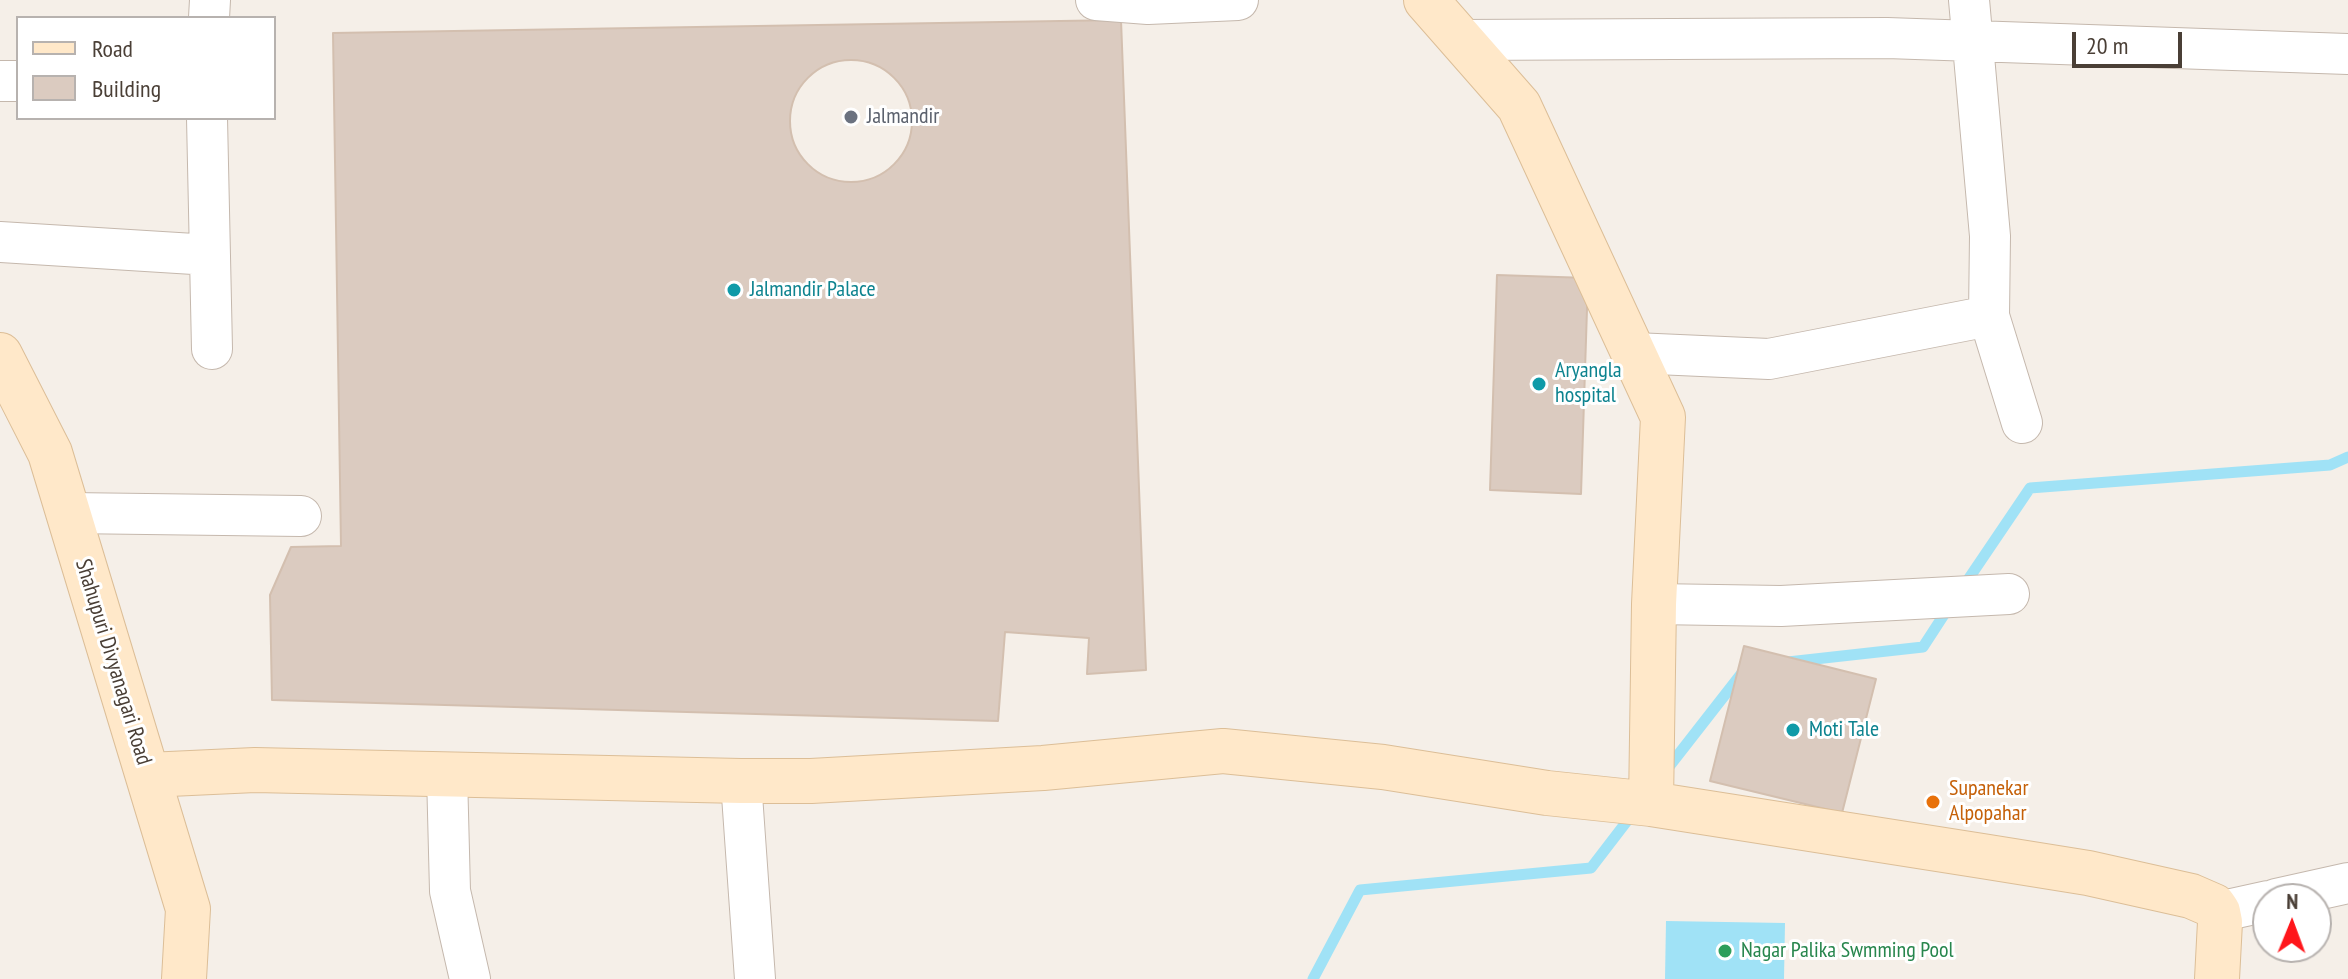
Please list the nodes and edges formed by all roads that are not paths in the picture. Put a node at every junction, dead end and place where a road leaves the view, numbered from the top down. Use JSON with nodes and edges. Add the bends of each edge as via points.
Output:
{"nodes":[{"id":1,"x":1096,"y":0,"type":"edge"},
{"id":2,"x":1238,"y":0,"type":"edge"},
{"id":3,"x":1426,"y":0,"type":"edge"},
{"id":4,"x":1969,"y":0,"type":"edge"},
{"id":5,"x":1460,"y":40,"type":"junction"},
{"id":6,"x":1972,"y":41,"type":"junction"},
{"id":7,"x":2348,"y":54,"type":"edge"},
{"id":8,"x":207,"y":120,"type":"edge"},
{"id":9,"x":0,"y":242,"type":"edge"},
{"id":10,"x":210,"y":255,"type":"junction"},
{"id":11,"x":1989,"y":316,"type":"junction"},
{"id":12,"x":212,"y":349,"type":"dead end"},
{"id":13,"x":1634,"y":353,"type":"junction"},
{"id":14,"x":0,"y":355,"type":"edge"},
{"id":15,"x":2022,"y":423,"type":"dead end"},
{"id":16,"x":69,"y":513,"type":"junction"},
{"id":17,"x":301,"y":516,"type":"dead end"},
{"id":18,"x":2009,"y":594,"type":"dead end"},
{"id":19,"x":1654,"y":604,"type":"junction"},
{"id":20,"x":447,"y":774,"type":"junction"},
{"id":21,"x":148,"y":775,"type":"junction"},
{"id":22,"x":741,"y":781,"type":"junction"},
{"id":23,"x":1651,"y":804,"type":"junction"},
{"id":24,"x":2252,"y":905,"type":"edge"},
{"id":25,"x":2218,"y":912,"type":"junction"},
{"id":26,"x":184,"y":979,"type":"edge"},
{"id":27,"x":470,"y":979,"type":"edge"},
{"id":28,"x":755,"y":979,"type":"edge"},
{"id":29,"x":2217,"y":979,"type":"edge"}],
"edges":[{"from":1,"to":2,"type":"street"},
{"from":3,"to":5,"type":"street"},
{"from":4,"to":6,"type":"street"},
{"from":5,"to":6,"type":"street"},
{"from":5,"to":13,"type":"street","via":[[1519,106]]},
{"from":6,"to":7,"type":"street"},
{"from":6,"to":11,"type":"street","via":[[1990,236]]},
{"from":8,"to":10,"type":"street"},
{"from":9,"to":10,"type":"street"},
{"from":10,"to":12,"type":"street"},
{"from":11,"to":13,"type":"street","via":[[1769,359]]},
{"from":11,"to":15,"type":"street"},
{"from":13,"to":19,"type":"street","via":[[1663,417]]},
{"from":14,"to":16,"type":"street","name":"Shahupuri Divyanagari Road","via":[[50,453]]},
{"from":16,"to":17,"type":"street"},
{"from":16,"to":21,"type":"street","name":"Shahupuri Divyanagari Road"},
{"from":18,"to":19,"type":"street","via":[[1781,606]]},
{"from":19,"to":23,"type":"street"},
{"from":20,"to":21,"type":"street","via":[[255,770]]},
{"from":20,"to":22,"type":"street"},
{"from":20,"to":27,"type":"street","via":[[450,891]]},
{"from":21,"to":26,"type":"street","name":"Shahupuri Divyanagari Road","via":[[188,909]]},
{"from":22,"to":23,"type":"street","via":[[1043,768],[1223,751]]},
{"from":22,"to":28,"type":"street"},
{"from":23,"to":25,"type":"street","via":[[2088,873],[2191,896]]},
{"from":24,"to":25,"type":"street"},
{"from":25,"to":29,"type":"street"}]}
